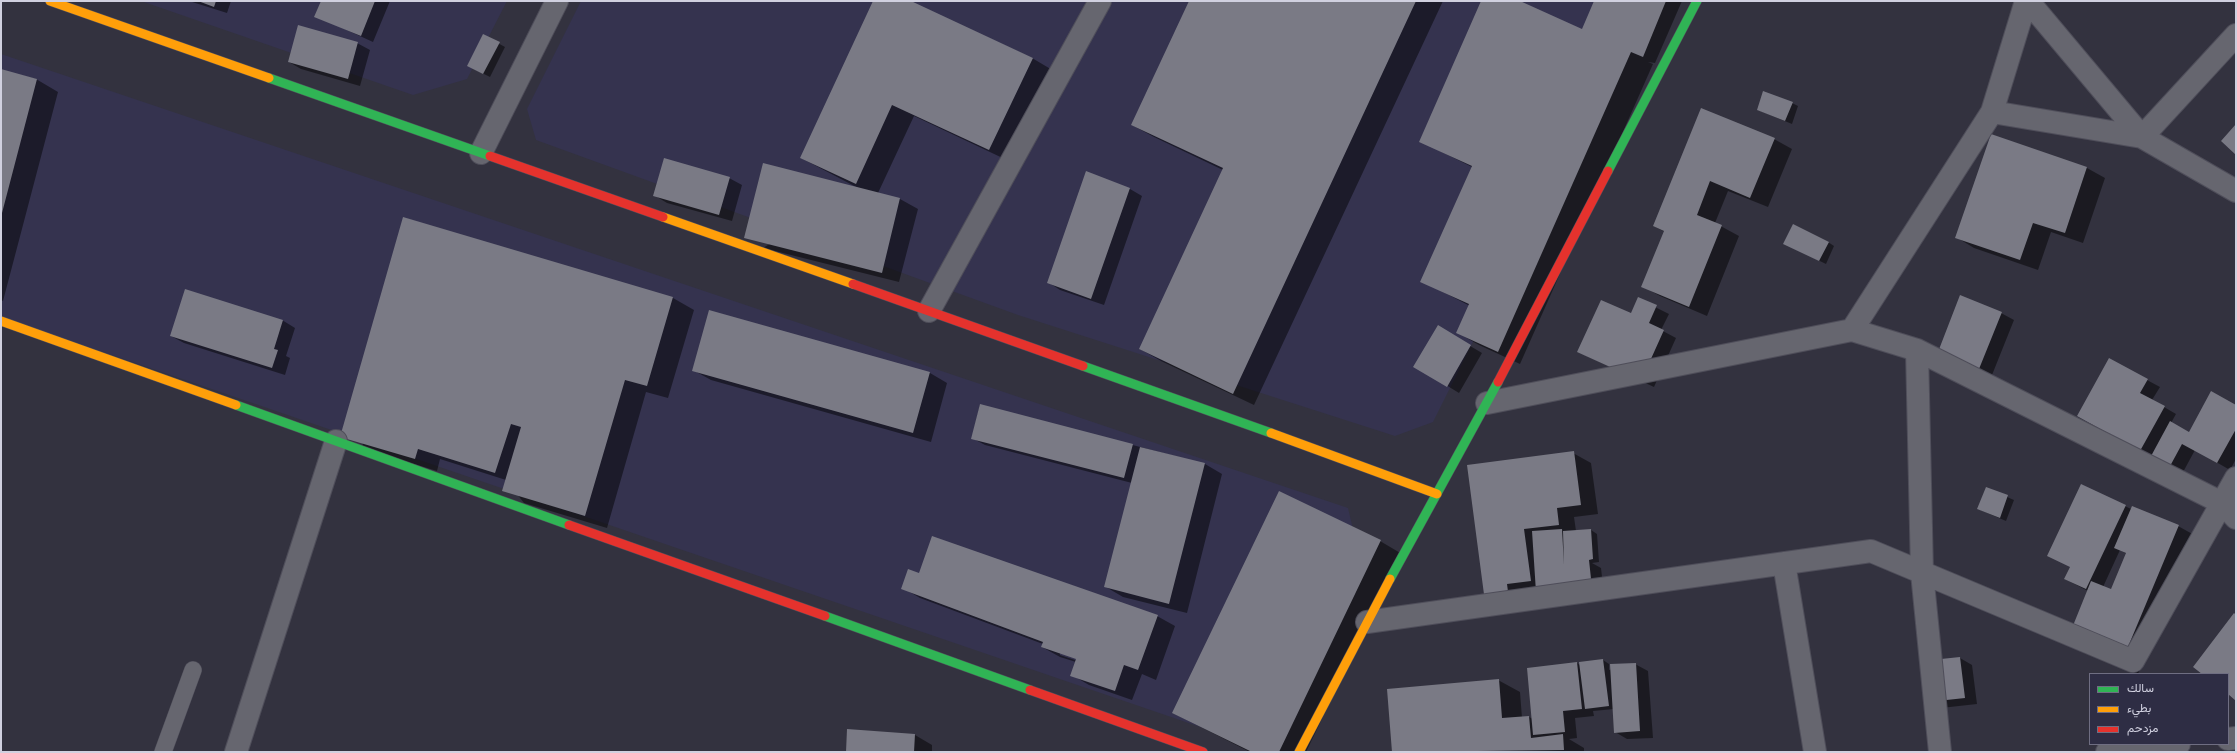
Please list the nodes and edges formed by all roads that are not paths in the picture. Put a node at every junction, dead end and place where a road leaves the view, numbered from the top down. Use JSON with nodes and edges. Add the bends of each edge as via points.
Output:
{"nodes":[{"id":1,"x":50,"y":1,"type":"edge"},
{"id":2,"x":557,"y":1,"type":"edge"},
{"id":3,"x":1100,"y":1,"type":"edge"},
{"id":4,"x":1697,"y":1,"type":"edge"},
{"id":5,"x":2027,"y":1,"type":"edge"},
{"id":6,"x":2236,"y":36,"type":"edge"},
{"id":7,"x":1992,"y":112,"type":"junction"},
{"id":8,"x":2142,"y":137,"type":"junction"},
{"id":9,"x":481,"y":153,"type":"junction"},
{"id":10,"x":2236,"y":191,"type":"edge"},
{"id":11,"x":929,"y":311,"type":"junction"},
{"id":12,"x":1,"y":321,"type":"edge"},
{"id":13,"x":1852,"y":330,"type":"junction"},
{"id":14,"x":1917,"y":350,"type":"junction"},
{"id":15,"x":1487,"y":403,"type":"junction"},
{"id":16,"x":336,"y":441,"type":"junction"},
{"id":17,"x":2236,"y":478,"type":"edge"},
{"id":18,"x":1437,"y":494,"type":"junction"},
{"id":19,"x":2229,"y":510,"type":"edge"},
{"id":20,"x":1784,"y":563,"type":"junction"},
{"id":21,"x":1922,"y":572,"type":"junction"},
{"id":22,"x":1367,"y":622,"type":"junction"},
{"id":23,"x":193,"y":670,"type":"dead end"},
{"id":24,"x":2170,"y":745,"type":"edge"},
{"id":25,"x":163,"y":752,"type":"edge"},
{"id":26,"x":236,"y":752,"type":"edge"},
{"id":27,"x":1203,"y":752,"type":"edge"},
{"id":28,"x":1298,"y":752,"type":"edge"},
{"id":29,"x":1815,"y":752,"type":"edge"},
{"id":30,"x":1940,"y":752,"type":"edge"},
{"id":31,"x":2107,"y":752,"type":"edge"}],
"edges":[{"from":1,"to":9,"type":"street"},
{"from":2,"to":9,"type":"street"},
{"from":3,"to":11,"type":"street"},
{"from":4,"to":15,"type":"street"},
{"from":5,"to":7,"type":"street"},
{"from":5,"to":8,"type":"street"},
{"from":6,"to":8,"type":"street"},
{"from":7,"to":8,"type":"street"},
{"from":7,"to":13,"type":"street"},
{"from":8,"to":10,"type":"street"},
{"from":9,"to":11,"type":"street"},
{"from":11,"to":18,"type":"street"},
{"from":12,"to":16,"type":"street"},
{"from":13,"to":14,"type":"street"},
{"from":13,"to":15,"type":"street"},
{"from":14,"to":19,"type":"street"},
{"from":14,"to":21,"type":"street"},
{"from":15,"to":18,"type":"street"},
{"from":16,"to":26,"type":"street"},
{"from":16,"to":27,"type":"street"},
{"from":17,"to":19,"type":"street"},
{"from":18,"to":22,"type":"street"},
{"from":19,"to":21,"type":"street","via":[[2133,661]]},
{"from":20,"to":21,"type":"street","via":[[1871,551]]},
{"from":20,"to":22,"type":"street"},
{"from":20,"to":29,"type":"street"},
{"from":21,"to":30,"type":"street"},
{"from":22,"to":28,"type":"street"},
{"from":23,"to":25,"type":"lane"},
{"from":24,"to":31,"type":"street"}]}
